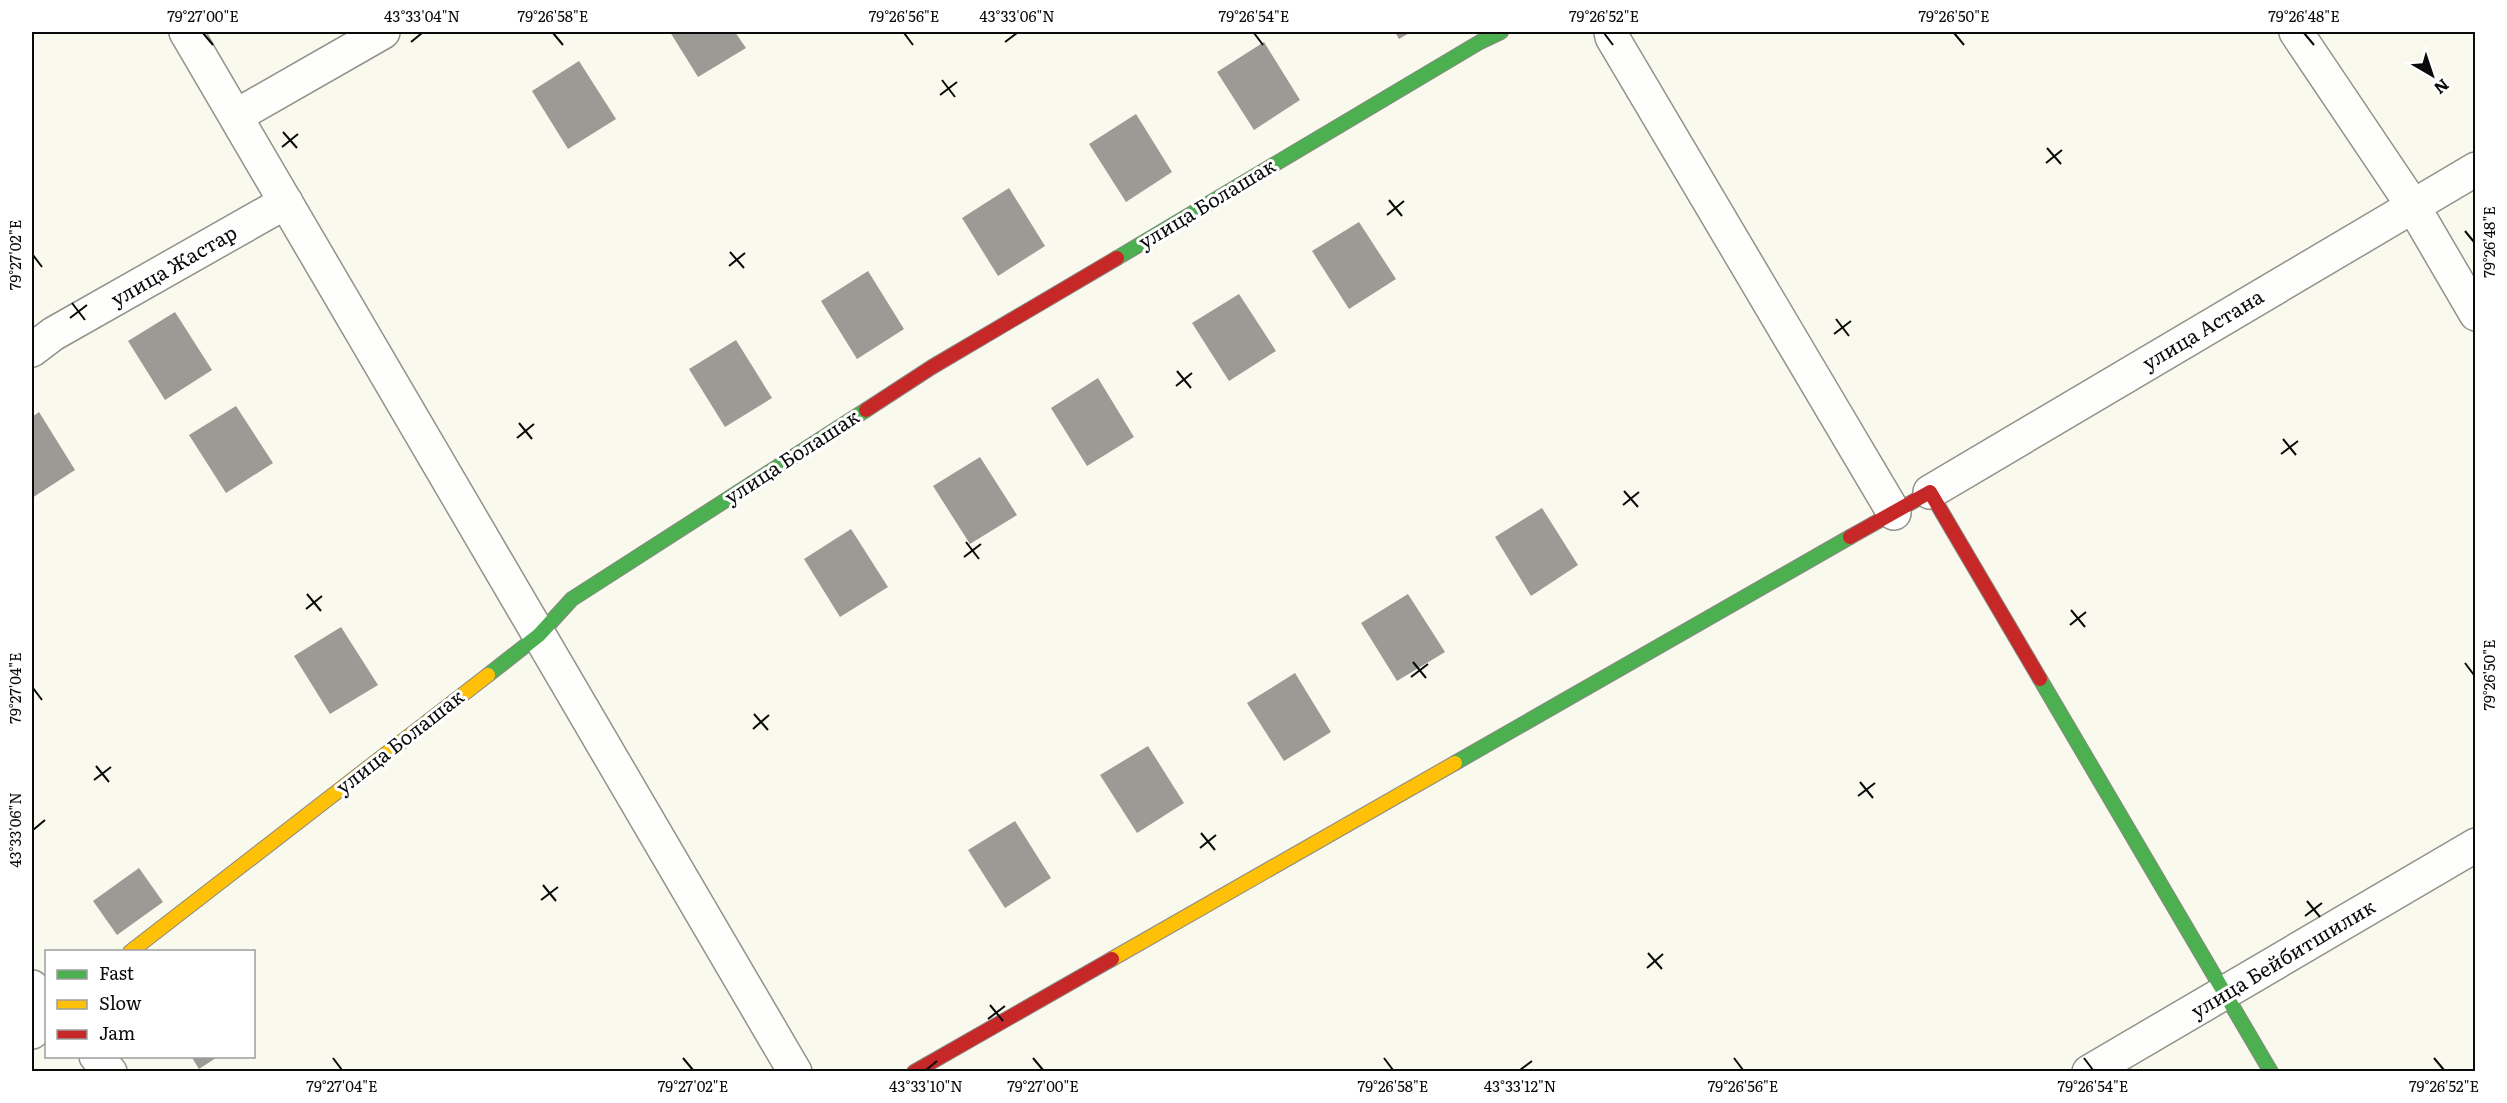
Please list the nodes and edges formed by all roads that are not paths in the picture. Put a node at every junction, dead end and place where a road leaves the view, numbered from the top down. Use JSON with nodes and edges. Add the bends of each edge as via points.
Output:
{"nodes":[{"id":1,"x":186,"y":32,"type":"edge"},
{"id":2,"x":384,"y":32,"type":"edge"},
{"id":3,"x":1501,"y":32,"type":"edge"},
{"id":4,"x":1611,"y":32,"type":"edge"},
{"id":5,"x":2296,"y":32,"type":"edge"},
{"id":6,"x":236,"y":116,"type":"junction"},
{"id":7,"x":2475,"y":169,"type":"edge"},
{"id":8,"x":286,"y":202,"type":"junction"},
{"id":9,"x":2413,"y":206,"type":"junction"},
{"id":10,"x":2475,"y":314,"type":"edge"},
{"id":11,"x":32,"y":350,"type":"edge"},
{"id":12,"x":1930,"y":492,"type":"junction"},
{"id":13,"x":1894,"y":513,"type":"junction"},
{"id":14,"x":539,"y":634,"type":"junction"},
{"id":15,"x":2475,"y":845,"type":"edge"},
{"id":16,"x":131,"y":950,"type":"edge"},
{"id":17,"x":32,"y":987,"type":"edge"},
{"id":18,"x":2225,"y":994,"type":"junction"},
{"id":19,"x":45,"y":1002,"type":"edge"},
{"id":20,"x":45,"y":1019,"type":"edge"},
{"id":21,"x":32,"y":1032,"type":"edge"},
{"id":22,"x":98,"y":1058,"type":"edge"},
{"id":23,"x":110,"y":1071,"type":"edge"},
{"id":24,"x":795,"y":1071,"type":"edge"},
{"id":25,"x":914,"y":1071,"type":"edge"},
{"id":26,"x":2089,"y":1071,"type":"edge"},
{"id":27,"x":2271,"y":1071,"type":"edge"}],
"edges":[{"from":1,"to":6,"type":"street"},
{"from":2,"to":6,"type":"street"},
{"from":3,"to":14,"type":"street","name":"улица Болашак","via":[[932,367],[572,599]]},
{"from":4,"to":13,"type":"street"},
{"from":5,"to":9,"type":"street"},
{"from":6,"to":8,"type":"street"},
{"from":7,"to":9,"type":"street","name":"улица Астана"},
{"from":8,"to":11,"type":"street","name":"улица Жастар","via":[[53,334]]},
{"from":8,"to":14,"type":"street"},
{"from":9,"to":10,"type":"street"},
{"from":9,"to":12,"type":"street","name":"улица Астана"},
{"from":12,"to":13,"type":"street"},
{"from":12,"to":18,"type":"street"},
{"from":13,"to":25,"type":"street"},
{"from":14,"to":16,"type":"street","name":"улица Болашак"},
{"from":14,"to":24,"type":"street"},
{"from":15,"to":18,"type":"street","name":"улица Бейбитшилик"},
{"from":17,"to":19,"type":"street"},
{"from":18,"to":26,"type":"street","name":"улица Бейбитшилик"},
{"from":18,"to":27,"type":"street"},
{"from":20,"to":21,"type":"street"},
{"from":22,"to":23,"type":"street"}]}
